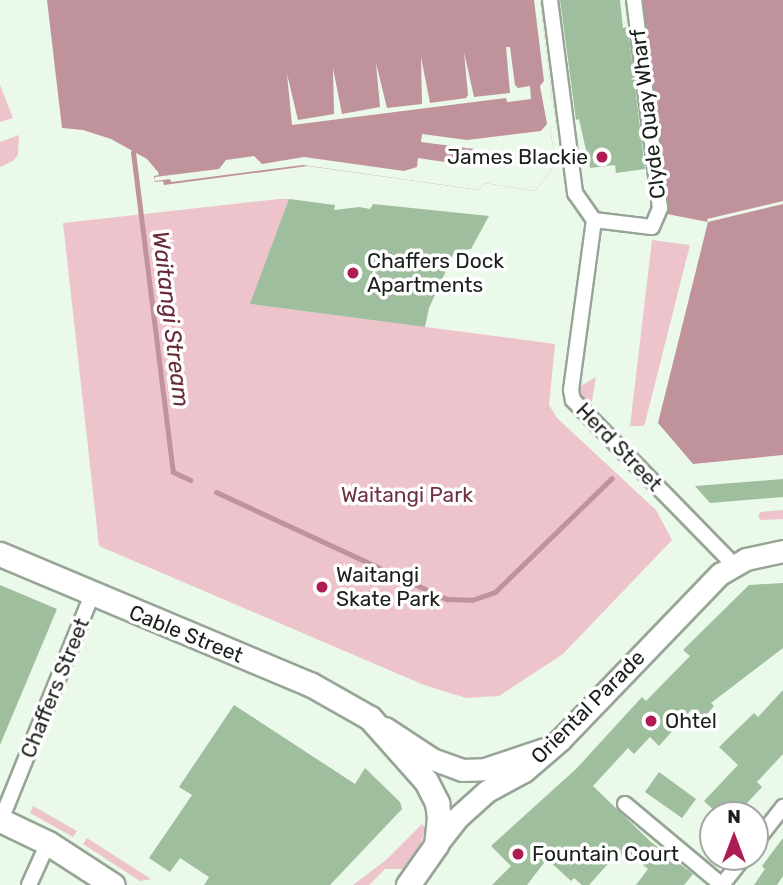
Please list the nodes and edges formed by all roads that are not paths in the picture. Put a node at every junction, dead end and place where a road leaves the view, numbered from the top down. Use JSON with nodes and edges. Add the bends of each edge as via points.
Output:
{"nodes":[{"id":1,"x":550,"y":0,"type":"edge"},
{"id":2,"x":634,"y":0,"type":"edge"},
{"id":3,"x":594,"y":220,"type":"junction"},
{"id":4,"x":783,"y":551,"type":"edge"},
{"id":5,"x":0,"y":554,"type":"edge"},
{"id":6,"x":733,"y":564,"type":"junction"},
{"id":7,"x":92,"y":594,"type":"junction"},
{"id":8,"x":370,"y":718,"type":"junction"},
{"id":9,"x":549,"y":748,"type":"junction"},
{"id":10,"x":625,"y":804,"type":"dead end"},
{"id":11,"x":783,"y":807,"type":"edge"},
{"id":12,"x":1,"y":820,"type":"edge"},
{"id":13,"x":769,"y":825,"type":"edge"},
{"id":14,"x":48,"y":843,"type":"junction"},
{"id":15,"x":436,"y":845,"type":"junction"},
{"id":16,"x":733,"y":871,"type":"edge"},
{"id":17,"x":29,"y":885,"type":"edge"},
{"id":18,"x":113,"y":885,"type":"edge"},
{"id":19,"x":408,"y":885,"type":"edge"},
{"id":20,"x":722,"y":885,"type":"edge"}],
"edges":[{"from":1,"to":3,"type":"street","via":[[575,193]]},
{"from":2,"to":3,"type":"street","name":"Clyde Quay Wharf","via":[[660,208],[652,226]]},
{"from":3,"to":6,"type":"street","name":"Herd Street","via":[[573,369],[573,400]]},
{"from":4,"to":6,"type":"main road","name":"Oriental Parade"},
{"from":5,"to":7,"type":"main road","name":"Cable Street"},
{"from":6,"to":9,"type":"main road","name":"Oriental Parade"},
{"from":7,"to":8,"type":"main road","name":"Cable Street","via":[[310,684]]},
{"from":7,"to":12,"type":"street","name":"Chaffers Street"},
{"from":8,"to":9,"type":"main road","name":"Cable Street","via":[[432,759],[462,770],[485,769]]},
{"from":8,"to":15,"type":"main road","name":"Cable Street","via":[[432,791],[439,817]]},
{"from":9,"to":15,"type":"main road","name":"Oriental Parade","via":[[523,771],[487,791]]},
{"from":10,"to":20,"type":"street"},
{"from":11,"to":13,"type":"street"},
{"from":12,"to":14,"type":"main road"},
{"from":14,"to":17,"type":"street"},
{"from":14,"to":18,"type":"main road"},
{"from":15,"to":19,"type":"main road","name":"Oriental Parade"},
{"from":16,"to":20,"type":"street"}]}
